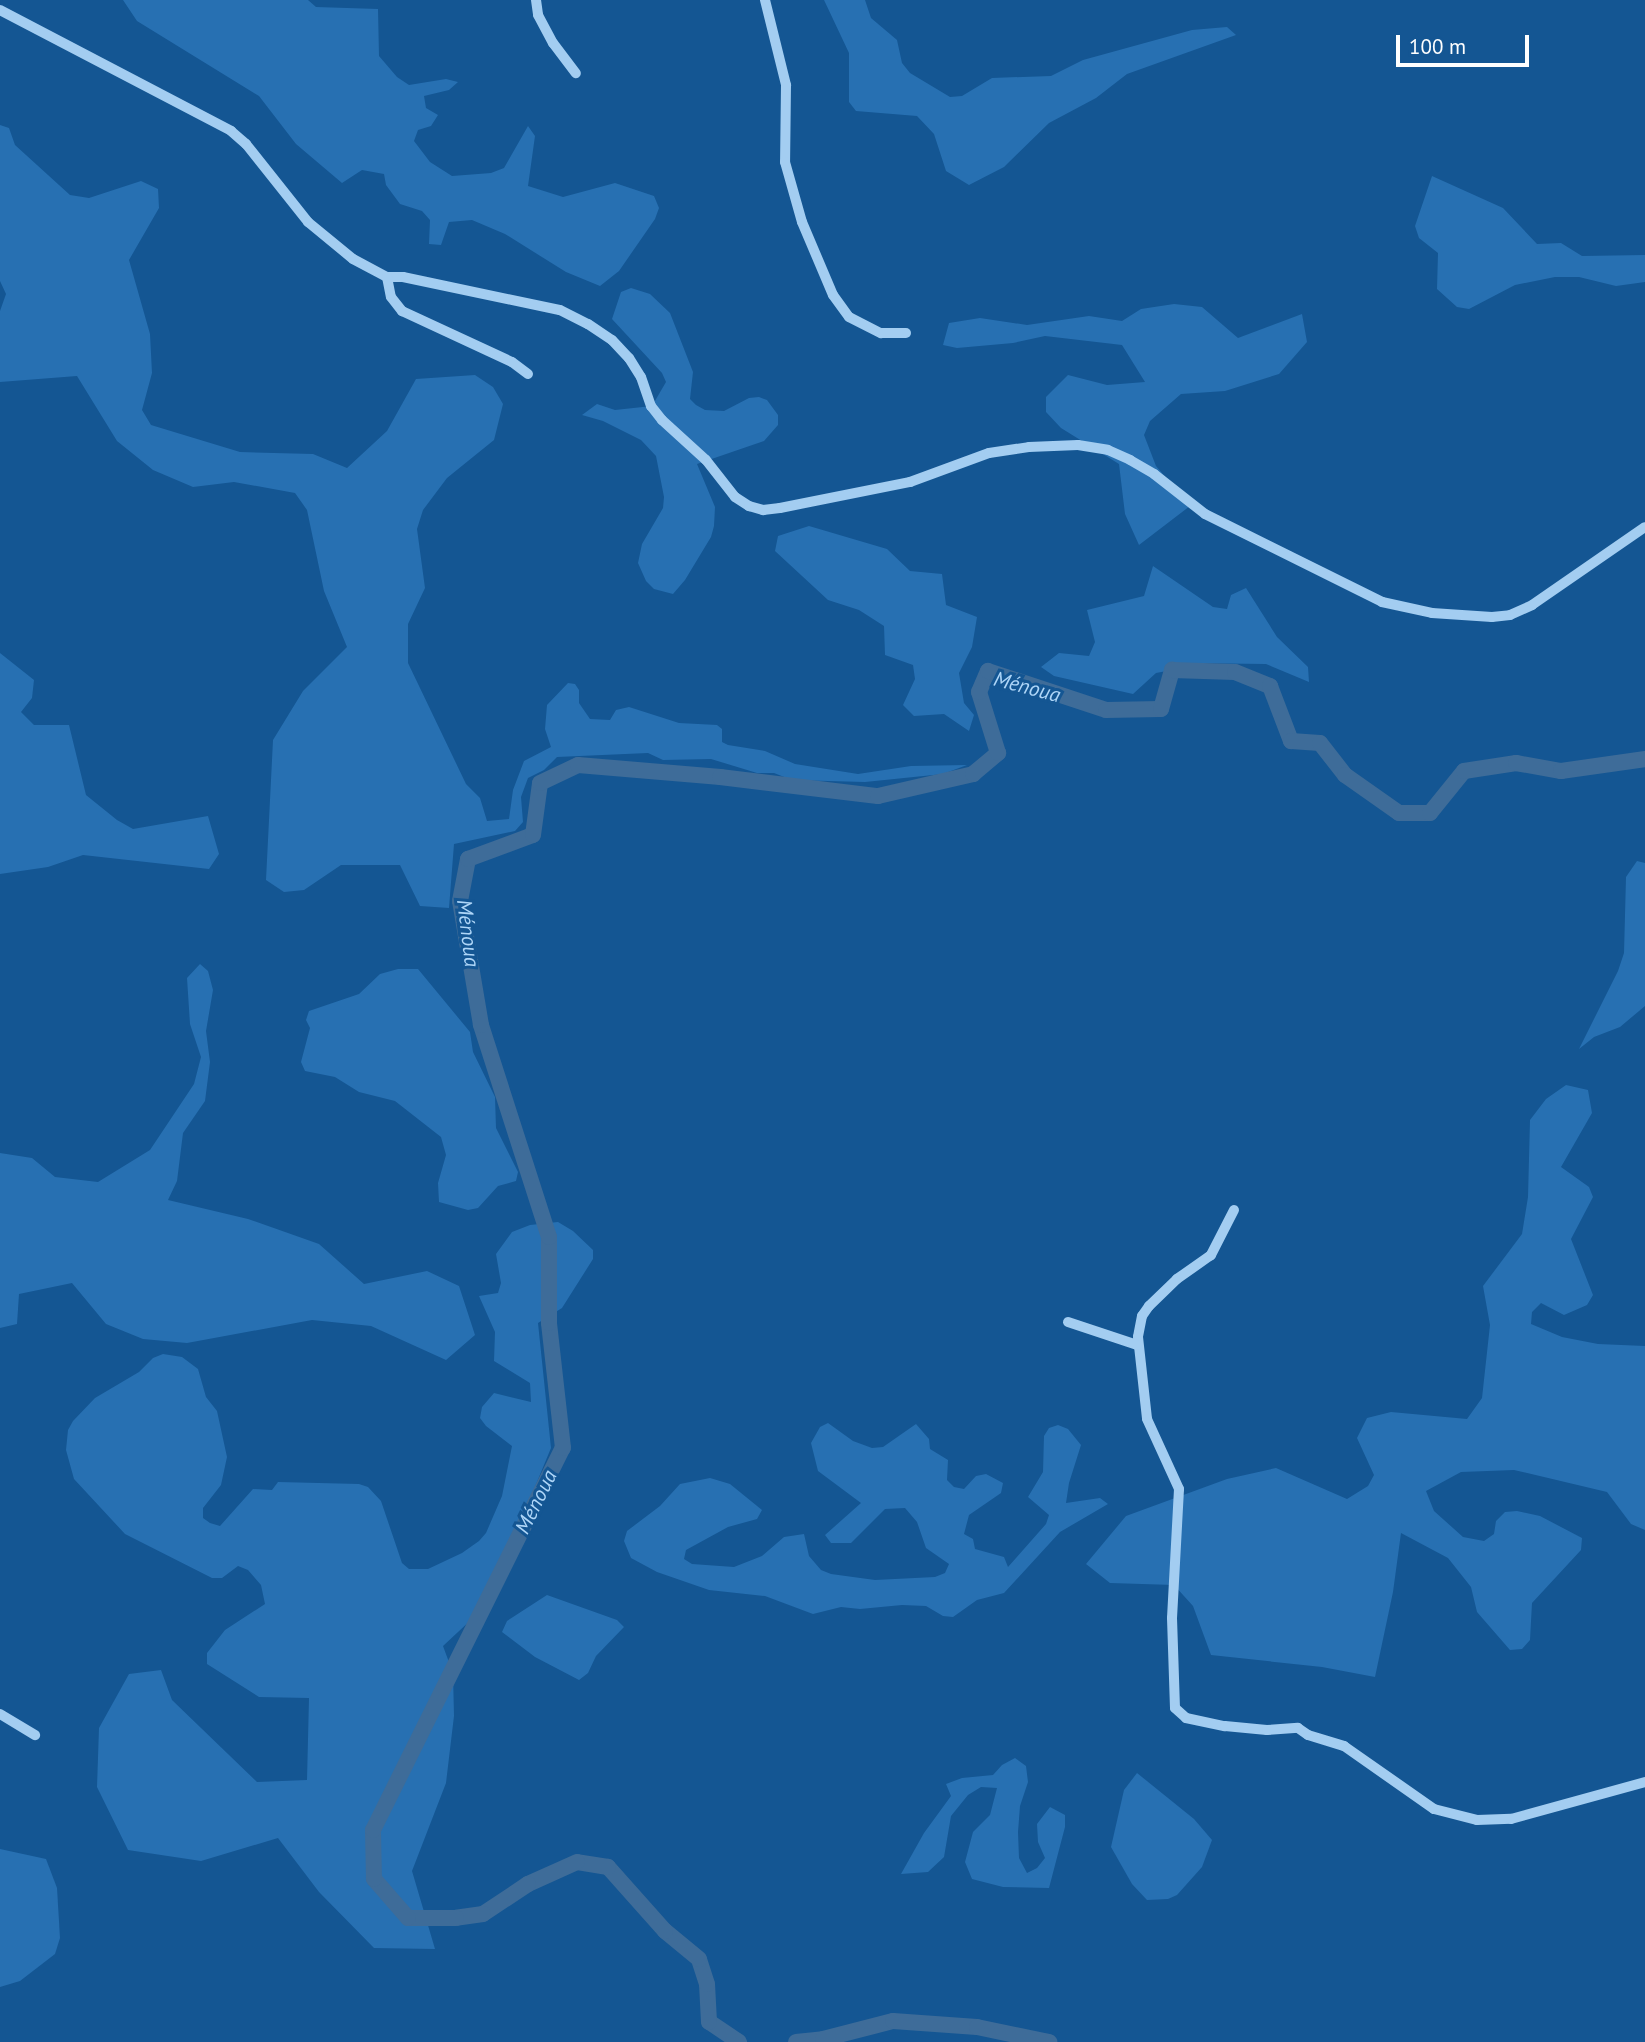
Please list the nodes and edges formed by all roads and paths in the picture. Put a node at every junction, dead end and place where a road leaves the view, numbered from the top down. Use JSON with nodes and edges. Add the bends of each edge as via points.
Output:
{"nodes":[{"id":1,"x":536,"y":0,"type":"edge"},
{"id":2,"x":765,"y":0,"type":"edge"},
{"id":3,"x":0,"y":10,"type":"edge"},
{"id":4,"x":576,"y":73,"type":"dead end"},
{"id":5,"x":387,"y":277,"type":"junction"},
{"id":6,"x":906,"y":333,"type":"dead end"},
{"id":7,"x":527,"y":374,"type":"dead end"},
{"id":8,"x":1645,"y":527,"type":"edge"},
{"id":9,"x":1234,"y":1210,"type":"dead end"},
{"id":10,"x":1068,"y":1322,"type":"dead end"},
{"id":11,"x":1137,"y":1345,"type":"junction"},
{"id":12,"x":0,"y":1714,"type":"edge"},
{"id":13,"x":35,"y":1735,"type":"dead end"},
{"id":14,"x":1645,"y":1782,"type":"edge"}],
"edges":[{"from":1,"to":4,"type":"street","via":[[538,15],[553,43]]},
{"from":2,"to":6,"type":"street","via":[[786,85],[785,162],[802,222],[833,295],[849,317],[881,333]]},
{"from":3,"to":5,"type":"street","via":[[230,131],[332,246]]},
{"from":5,"to":7,"type":"street","via":[[391,297],[402,311],[512,362]]},
{"from":5,"to":8,"type":"street","via":[[560,310],[588,324],[629,358],[651,406],[706,460],[735,497],[763,510],[910,482],[989,453],[1078,445],[1108,450],[1130,460],[1205,514],[1364,594],[1432,613],[1492,617],[1532,605]]},
{"from":9,"to":11,"type":"street","via":[[1211,1255],[1149,1306],[1142,1316]]},
{"from":10,"to":11,"type":"street"},
{"from":11,"to":14,"type":"street","via":[[1147,1419],[1179,1485],[1172,1676],[1175,1708],[1180,1714],[1249,1729],[1298,1728],[1344,1746],[1434,1809],[1477,1821],[1511,1819]]},
{"from":12,"to":13,"type":"street"}]}
